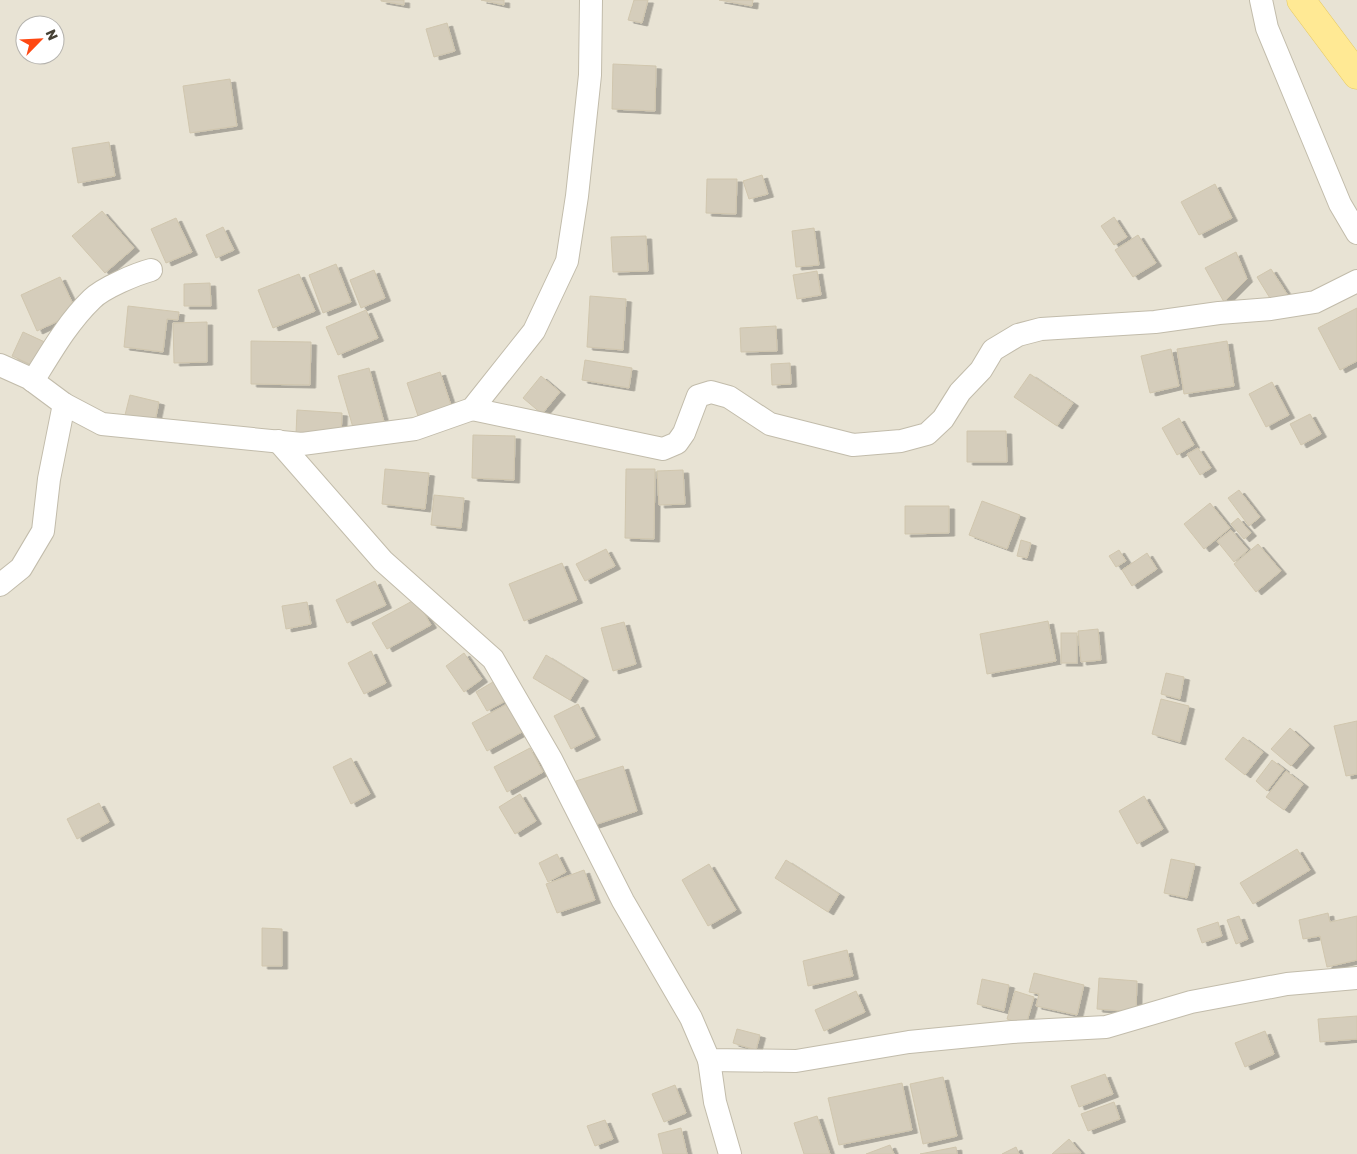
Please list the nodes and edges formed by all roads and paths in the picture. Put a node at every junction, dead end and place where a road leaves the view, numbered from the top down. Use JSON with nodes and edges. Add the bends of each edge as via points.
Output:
{"nodes":[{"id":1,"x":591,"y":0,"type":"edge"},
{"id":2,"x":1261,"y":0,"type":"edge"},
{"id":3,"x":1301,"y":0,"type":"edge"},
{"id":4,"x":1357,"y":75,"type":"edge"},
{"id":5,"x":1357,"y":233,"type":"edge"},
{"id":6,"x":151,"y":270,"type":"dead end"},
{"id":7,"x":1357,"y":281,"type":"edge"},
{"id":8,"x":0,"y":365,"type":"edge"},
{"id":9,"x":33,"y":381,"type":"junction"},
{"id":10,"x":64,"y":404,"type":"junction"},
{"id":11,"x":472,"y":409,"type":"junction"},
{"id":12,"x":278,"y":441,"type":"junction"},
{"id":13,"x":0,"y":586,"type":"edge"},
{"id":14,"x":1357,"y":978,"type":"edge"},
{"id":15,"x":709,"y":1060,"type":"junction"},
{"id":16,"x":730,"y":1154,"type":"edge"}],
"edges":[{"from":1,"to":11,"type":"street","via":[[590,75],[567,262],[534,331]]},
{"from":2,"to":5,"type":"street","via":[[1267,28],[1340,204]]},
{"from":3,"to":4,"type":"main road"},
{"from":6,"to":9,"type":"street","via":[[134,274],[93,297],[64,332]]},
{"from":7,"to":11,"type":"street","via":[[1316,302],[1155,322],[1041,328],[1018,335],[993,350],[943,419],[927,434],[900,441],[853,445],[770,424],[729,396],[711,392],[698,396],[684,433],[677,442],[663,449]]},
{"from":8,"to":9,"type":"street"},
{"from":9,"to":10,"type":"street"},
{"from":10,"to":12,"type":"street","via":[[102,424]]},
{"from":10,"to":13,"type":"street","via":[[49,479],[43,531],[21,568]]},
{"from":11,"to":12,"type":"street","via":[[415,429],[302,444]]},
{"from":12,"to":15,"type":"street","via":[[383,561],[493,659],[551,759],[623,900],[691,1018]]},
{"from":14,"to":15,"type":"street","via":[[1287,984],[1191,1002],[1106,1027],[909,1042],[796,1061]]},
{"from":15,"to":16,"type":"street","via":[[715,1102]]}]}
